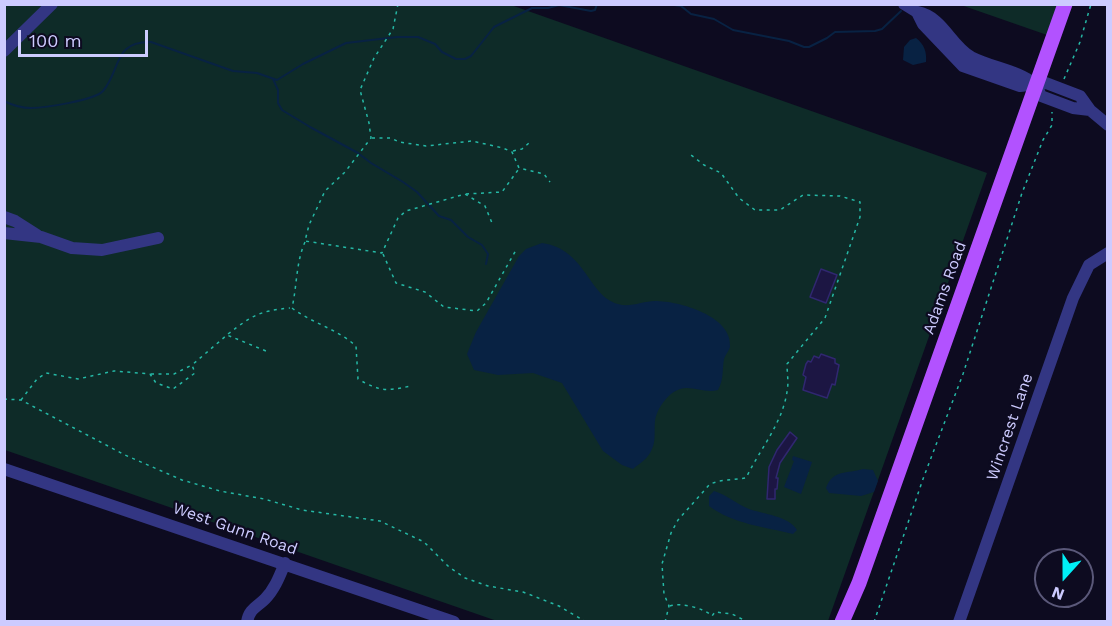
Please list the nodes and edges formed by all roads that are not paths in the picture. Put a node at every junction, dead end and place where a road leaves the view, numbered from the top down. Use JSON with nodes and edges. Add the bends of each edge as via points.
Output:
{"nodes":[{"id":1,"x":52,"y":4,"type":"edge"},
{"id":2,"x":904,"y":4,"type":"edge"},
{"id":3,"x":1065,"y":4,"type":"edge"},
{"id":4,"x":4,"y":51,"type":"edge"},
{"id":5,"x":1036,"y":85,"type":"junction"},
{"id":6,"x":1090,"y":110,"type":"junction"},
{"id":7,"x":1107,"y":125,"type":"edge"},
{"id":8,"x":4,"y":217,"type":"edge"},
{"id":9,"x":4,"y":233,"type":"edge"},
{"id":10,"x":41,"y":237,"type":"junction"},
{"id":11,"x":158,"y":238,"type":"dead end"},
{"id":12,"x":1107,"y":253,"type":"edge"},
{"id":13,"x":4,"y":469,"type":"edge"},
{"id":14,"x":285,"y":563,"type":"junction"},
{"id":15,"x":859,"y":583,"type":"junction"},
{"id":16,"x":247,"y":621,"type":"edge"},
{"id":17,"x":454,"y":621,"type":"edge"},
{"id":18,"x":842,"y":621,"type":"edge"},
{"id":19,"x":850,"y":621,"type":"edge"},
{"id":20,"x":959,"y":621,"type":"edge"}],
"edges":[{"from":1,"to":4,"type":"street"},
{"from":2,"to":5,"type":"street","via":[[929,15],[961,56],[1024,76]]},
{"from":3,"to":5,"type":"main road","name":"Adams Road"},
{"from":5,"to":6,"type":"street","via":[[1041,96]]},
{"from":5,"to":6,"type":"street","via":[[1046,83],[1080,96]]},
{"from":5,"to":15,"type":"main road","name":"Adams Road"},
{"from":6,"to":7,"type":"street"},
{"from":8,"to":10,"type":"street"},
{"from":9,"to":10,"type":"street"},
{"from":10,"to":11,"type":"street","via":[[72,248],[102,250]]},
{"from":12,"to":20,"type":"street","name":"Wincrest Lane","via":[[1089,265],[1073,298]]},
{"from":13,"to":14,"type":"street","name":"West Gunn Road"},
{"from":14,"to":16,"type":"street","via":[[274,587],[251,610]]},
{"from":14,"to":17,"type":"street","name":"West Gunn Road"},
{"from":15,"to":18,"type":"main road","name":"Adams Road"},
{"from":15,"to":19,"type":"main road","name":"Adams Road"}]}
